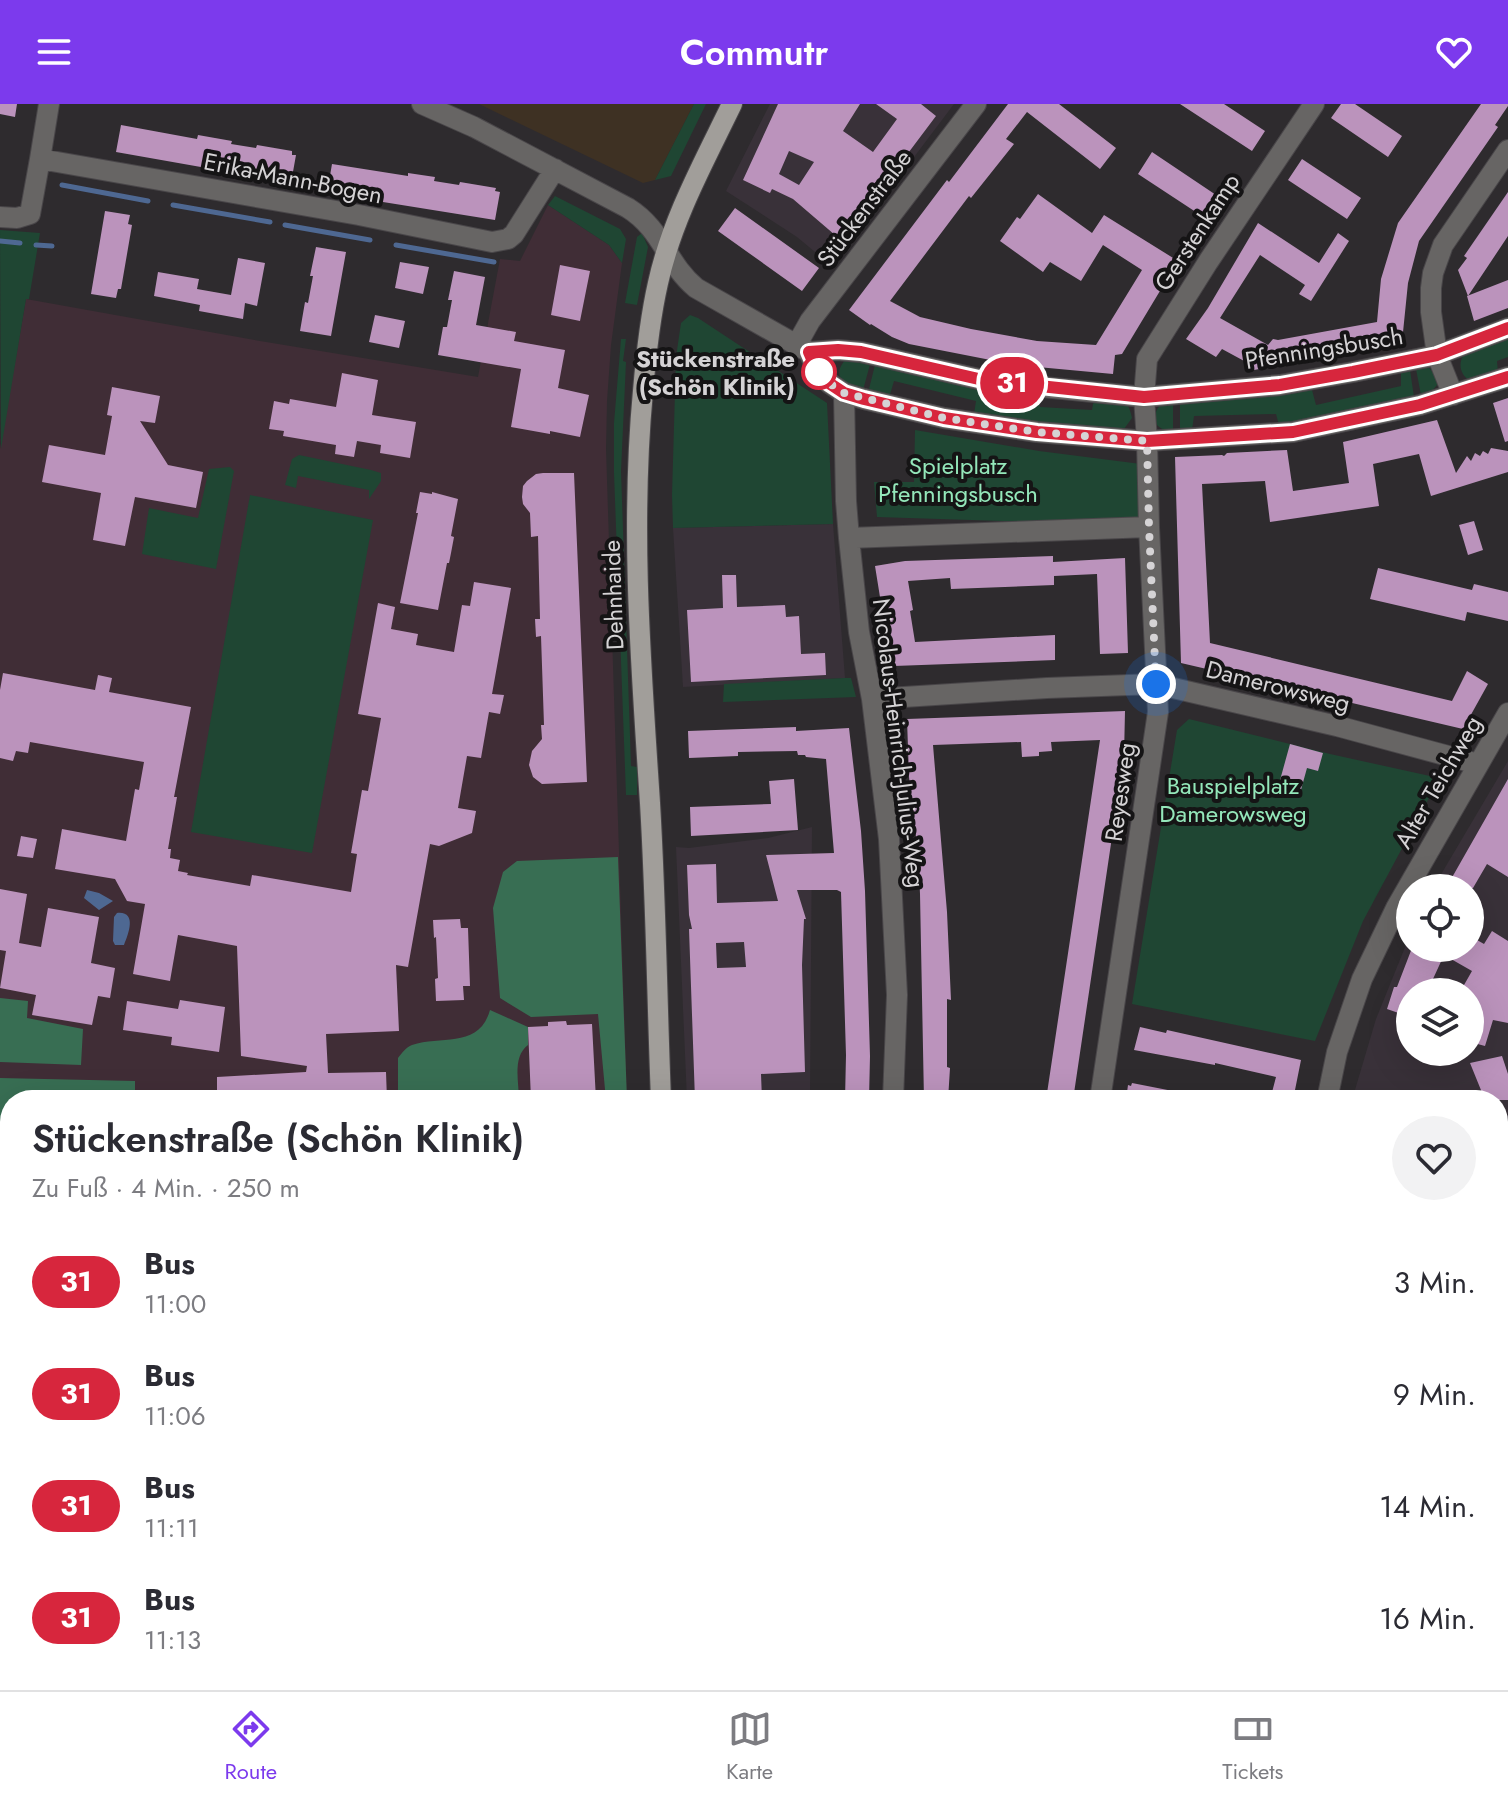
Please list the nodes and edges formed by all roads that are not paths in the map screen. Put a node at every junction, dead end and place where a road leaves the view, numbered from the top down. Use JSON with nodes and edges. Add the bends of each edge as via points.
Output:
{"nodes":[{"id":1,"x":49,"y":104,"type":"edge"},
{"id":2,"x":422,"y":104,"type":"edge"},
{"id":3,"x":732,"y":104,"type":"edge"},
{"id":4,"x":976,"y":104,"type":"edge"},
{"id":5,"x":1314,"y":104,"type":"edge"},
{"id":6,"x":1508,"y":150,"type":"edge"},
{"id":7,"x":40,"y":159,"type":"junction"},
{"id":8,"x":555,"y":169,"type":"junction"},
{"id":9,"x":0,"y":217,"type":"edge"},
{"id":10,"x":666,"y":251,"type":"junction"},
{"id":11,"x":1508,"y":328,"type":"edge"},
{"id":12,"x":802,"y":349,"type":"junction"},
{"id":13,"x":1437,"y":355,"type":"junction"},
{"id":14,"x":1508,"y":377,"type":"edge"},
{"id":15,"x":844,"y":393,"type":"junction"},
{"id":16,"x":1453,"y":395,"type":"junction"},
{"id":17,"x":1144,"y":397,"type":"junction"},
{"id":18,"x":1147,"y":441,"type":"junction"},
{"id":19,"x":1149,"y":527,"type":"junction"},
{"id":20,"x":849,"y":538,"type":"junction"},
{"id":21,"x":1156,"y":684,"type":"junction"},
{"id":22,"x":872,"y":699,"type":"junction"},
{"id":23,"x":1508,"y":713,"type":"edge"},
{"id":24,"x":1478,"y":764,"type":"junction"},
{"id":25,"x":661,"y":1090,"type":"edge"},
{"id":26,"x":893,"y":1090,"type":"edge"},
{"id":27,"x":1101,"y":1090,"type":"edge"},
{"id":28,"x":1329,"y":1090,"type":"edge"}],
"edges":[{"from":1,"to":7,"type":"street"},
{"from":2,"to":8,"type":"street"},
{"from":3,"to":10,"type":"main road","name":"Dehnhaide"},
{"from":4,"to":12,"type":"street","name":"Stückenstraße","via":[[810,321]]},
{"from":5,"to":17,"type":"street","name":"Gerstenkamp","via":[[1147,359]]},
{"from":6,"to":13,"type":"street","via":[[1438,258],[1431,288]]},
{"from":7,"to":8,"type":"street","name":"Erika-Mann-Bogen","via":[[492,242],[514,234]]},
{"from":7,"to":9,"type":"street","via":[[30,214]]},
{"from":8,"to":10,"type":"street","via":[[640,216]]},
{"from":10,"to":12,"type":"street","via":[[696,288]]},
{"from":10,"to":25,"type":"main road","name":"Dehnhaide","via":[[646,364],[637,514]]},
{"from":11,"to":13,"type":"street","name":"Pfenningsbusch"},
{"from":12,"to":15,"type":"street","via":[[822,377]]},
{"from":12,"to":17,"type":"street","name":"Pfenningsbusch","via":[[861,352],[983,380]]},
{"from":13,"to":16,"type":"street"},
{"from":13,"to":17,"type":"street","name":"Pfenningsbusch","via":[[1280,385]]},
{"from":14,"to":16,"type":"street"},
{"from":15,"to":18,"type":"street","via":[[944,418]]},
{"from":15,"to":20,"type":"street","name":"Nicolaus-Heinrich-Julius-Weg"},
{"from":16,"to":18,"type":"street","via":[[1293,432]]},
{"from":17,"to":18,"type":"street"},
{"from":18,"to":19,"type":"street","name":"Reyesweg"},
{"from":19,"to":20,"type":"street"},
{"from":19,"to":21,"type":"street","name":"Reyesweg"},
{"from":20,"to":22,"type":"street","name":"Nicolaus-Heinrich-Julius-Weg"},
{"from":21,"to":22,"type":"street","name":"Damerowsweg"},
{"from":21,"to":24,"type":"street","name":"Damerowsweg"},
{"from":21,"to":27,"type":"street","name":"Reyesweg","via":[[1158,712]]},
{"from":22,"to":26,"type":"street","name":"Nicolaus-Heinrich-Julius-Weg","via":[[889,839],[897,995]]},
{"from":23,"to":24,"type":"street","name":"Alter Teichweg"},
{"from":24,"to":28,"type":"street","name":"Alter Teichweg","via":[[1362,979]]}]}
